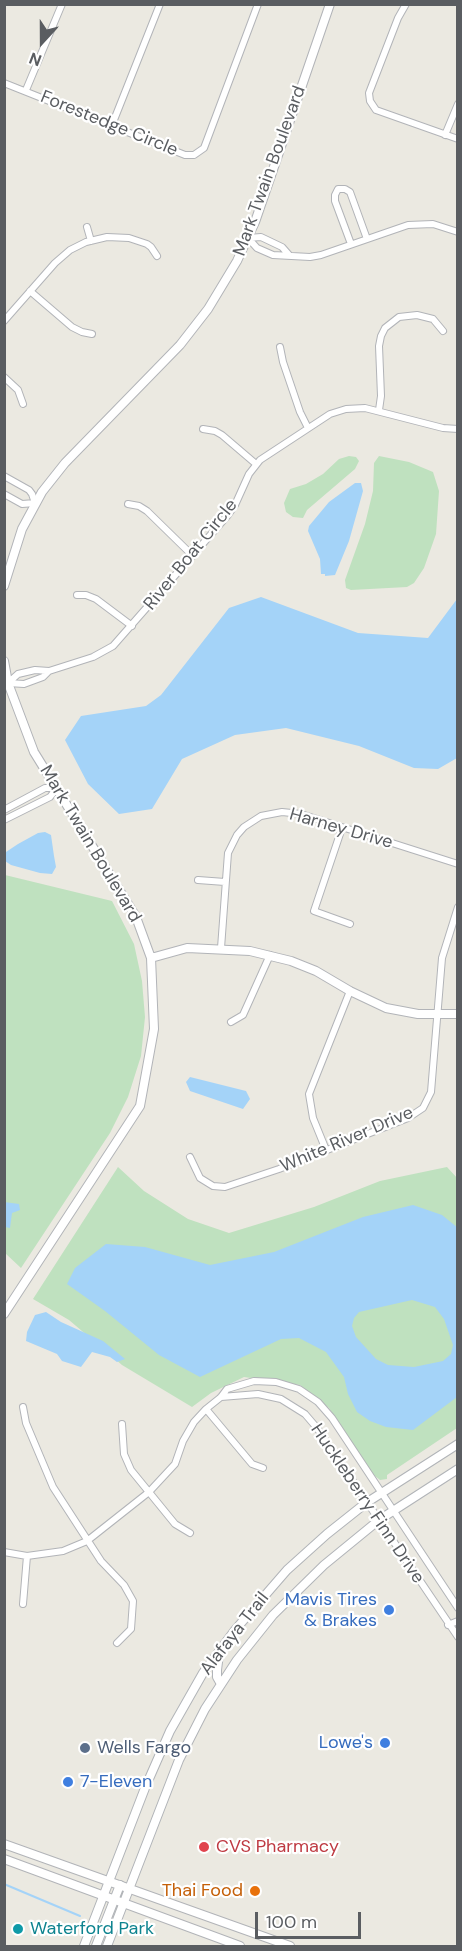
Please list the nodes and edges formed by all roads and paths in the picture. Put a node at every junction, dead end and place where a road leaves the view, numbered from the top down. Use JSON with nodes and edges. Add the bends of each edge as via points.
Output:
{"nodes":[{"id":1,"x":62,"y":4,"type":"edge"},
{"id":2,"x":160,"y":4,"type":"edge"},
{"id":3,"x":258,"y":4,"type":"edge"},
{"id":4,"x":330,"y":4,"type":"edge"},
{"id":5,"x":405,"y":4,"type":"edge"},
{"id":6,"x":4,"y":83,"type":"edge"},
{"id":7,"x":26,"y":90,"type":"junction"},
{"id":8,"x":458,"y":104,"type":"edge"},
{"id":9,"x":112,"y":125,"type":"junction"},
{"id":10,"x":446,"y":135,"type":"junction"},
{"id":11,"x":458,"y":140,"type":"edge"},
{"id":12,"x":87,"y":227,"type":"dead end"},
{"id":13,"x":458,"y":232,"type":"edge"},
{"id":14,"x":248,"y":238,"type":"junction"},
{"id":15,"x":368,"y":238,"type":"junction"},
{"id":16,"x":91,"y":241,"type":"junction"},
{"id":17,"x":351,"y":244,"type":"junction"},
{"id":18,"x":289,"y":255,"type":"junction"},
{"id":19,"x":157,"y":256,"type":"dead end"},
{"id":20,"x":30,"y":291,"type":"junction"},
{"id":21,"x":4,"y":321,"type":"edge"},
{"id":22,"x":443,"y":331,"type":"dead end"},
{"id":23,"x":92,"y":333,"type":"dead end"},
{"id":24,"x":280,"y":347,"type":"dead end"},
{"id":25,"x":4,"y":377,"type":"edge"},
{"id":26,"x":23,"y":404,"type":"dead end"},
{"id":27,"x":379,"y":410,"type":"junction"},
{"id":28,"x":308,"y":428,"type":"junction"},
{"id":29,"x":203,"y":429,"type":"dead end"},
{"id":30,"x":458,"y":429,"type":"edge"},
{"id":31,"x":256,"y":465,"type":"junction"},
{"id":32,"x":4,"y":476,"type":"edge"},
{"id":33,"x":4,"y":494,"type":"edge"},
{"id":34,"x":35,"y":503,"type":"junction"},
{"id":35,"x":128,"y":504,"type":"dead end"},
{"id":36,"x":193,"y":556,"type":"junction"},
{"id":37,"x":4,"y":586,"type":"edge"},
{"id":38,"x":77,"y":595,"type":"dead end"},
{"id":39,"x":132,"y":626,"type":"junction"},
{"id":40,"x":4,"y":661,"type":"edge"},
{"id":41,"x":50,"y":671,"type":"junction"},
{"id":42,"x":8,"y":682,"type":"junction"},
{"id":43,"x":57,"y":788,"type":"junction"},
{"id":44,"x":4,"y":810,"type":"edge"},
{"id":45,"x":4,"y":820,"type":"edge"},
{"id":46,"x":342,"y":828,"type":"junction"},
{"id":47,"x":458,"y":864,"type":"edge"},
{"id":48,"x":198,"y":880,"type":"dead end"},
{"id":49,"x":225,"y":882,"type":"junction"},
{"id":50,"x":458,"y":907,"type":"edge"},
{"id":51,"x":350,"y":924,"type":"dead end"},
{"id":52,"x":221,"y":948,"type":"junction"},
{"id":53,"x":270,"y":955,"type":"junction"},
{"id":54,"x":151,"y":958,"type":"junction"},
{"id":55,"x":350,"y":991,"type":"junction"},
{"id":56,"x":458,"y":1014,"type":"edge"},
{"id":57,"x":438,"y":1015,"type":"junction"},
{"id":58,"x":231,"y":1022,"type":"dead end"},
{"id":59,"x":326,"y":1150,"type":"junction"},
{"id":60,"x":190,"y":1157,"type":"dead end"},
{"id":61,"x":4,"y":1314,"type":"edge"},
{"id":62,"x":221,"y":1397,"type":"junction"},
{"id":63,"x":23,"y":1407,"type":"dead end"},
{"id":64,"x":206,"y":1409,"type":"junction"},
{"id":65,"x":122,"y":1424,"type":"dead end"},
{"id":66,"x":458,"y":1444,"type":"edge"},
{"id":67,"x":263,"y":1468,"type":"dead end"},
{"id":68,"x":458,"y":1469,"type":"edge"},
{"id":69,"x":150,"y":1492,"type":"junction"},
{"id":70,"x":382,"y":1493,"type":"junction"},
{"id":71,"x":366,"y":1503,"type":"junction"},
{"id":72,"x":394,"y":1510,"type":"junction"},
{"id":73,"x":379,"y":1520,"type":"junction"},
{"id":74,"x":190,"y":1533,"type":"dead end"},
{"id":75,"x":87,"y":1540,"type":"junction"},
{"id":76,"x":4,"y":1552,"type":"edge"},
{"id":77,"x":27,"y":1556,"type":"junction"},
{"id":78,"x":23,"y":1604,"type":"dead end"},
{"id":79,"x":458,"y":1608,"type":"edge"},
{"id":80,"x":458,"y":1621,"type":"edge"},
{"id":81,"x":448,"y":1625,"type":"junction"},
{"id":82,"x":458,"y":1638,"type":"edge"},
{"id":83,"x":117,"y":1642,"type":"dead end"},
{"id":84,"x":220,"y":1651,"type":"junction"},
{"id":85,"x":221,"y":1684,"type":"junction"},
{"id":86,"x":4,"y":1844,"type":"edge"},
{"id":87,"x":4,"y":1859,"type":"edge"},
{"id":88,"x":109,"y":1882,"type":"junction"},
{"id":89,"x":120,"y":1885,"type":"junction"},
{"id":90,"x":129,"y":1888,"type":"junction"},
{"id":91,"x":103,"y":1896,"type":"junction"},
{"id":92,"x":114,"y":1900,"type":"junction"},
{"id":93,"x":123,"y":1903,"type":"junction"},
{"id":94,"x":84,"y":1947,"type":"edge"},
{"id":95,"x":96,"y":1947,"type":"edge"},
{"id":96,"x":107,"y":1947,"type":"edge"},
{"id":97,"x":240,"y":1947,"type":"edge"},
{"id":98,"x":290,"y":1947,"type":"edge"}],
"edges":[{"from":1,"to":7,"type":"street"},
{"from":2,"to":9,"type":"street"},
{"from":3,"to":9,"type":"street","name":"Forestedge Circle","via":[[204,148],[185,155]]},
{"from":4,"to":14,"type":"street","name":"Mark Twain Boulevard"},
{"from":5,"to":10,"type":"street","via":[[369,93],[370,101],[376,110]]},
{"from":6,"to":7,"type":"street","name":"Forestedge Circle"},
{"from":7,"to":9,"type":"street","name":"Forestedge Circle"},
{"from":8,"to":10,"type":"street"},
{"from":10,"to":11,"type":"street"},
{"from":12,"to":16,"type":"street"},
{"from":13,"to":15,"type":"street","via":[[433,224],[414,224]]},
{"from":14,"to":18,"type":"street","via":[[257,248],[273,255]]},
{"from":14,"to":18,"type":"street","via":[[261,237]]},
{"from":14,"to":34,"type":"street","name":"Mark Twain Boulevard","via":[[219,292],[185,340],[65,463]]},
{"from":15,"to":17,"type":"street"},
{"from":15,"to":17,"type":"street","via":[[350,192],[341,188],[335,198]]},
{"from":16,"to":19,"type":"street","via":[[114,237],[136,240],[151,247]]},
{"from":16,"to":20,"type":"street","via":[[60,258]]},
{"from":17,"to":18,"type":"street","via":[[316,256]]},
{"from":20,"to":21,"type":"street"},
{"from":20,"to":23,"type":"street","via":[[72,327]]},
{"from":22,"to":27,"type":"street","via":[[433,319],[417,315],[399,317],[385,328],[379,346]]},
{"from":24,"to":28,"type":"street"},
{"from":25,"to":26,"type":"street","via":[[18,390]]},
{"from":27,"to":28,"type":"street","name":"River Boat Circle","via":[[346,409]]},
{"from":27,"to":30,"type":"street","name":"River Boat Circle"},
{"from":28,"to":31,"type":"street","name":"River Boat Circle"},
{"from":29,"to":31,"type":"street","via":[[222,435]]},
{"from":31,"to":36,"type":"street","name":"River Boat Circle","via":[[232,510]]},
{"from":32,"to":34,"type":"street","via":[[29,490]]},
{"from":33,"to":34,"type":"street","via":[[22,504]]},
{"from":34,"to":37,"type":"street","name":"Mark Twain Boulevard","via":[[15,546]]},
{"from":35,"to":36,"type":"street","via":[[147,511]]},
{"from":36,"to":39,"type":"street","name":"River Boat Circle"},
{"from":38,"to":39,"type":"street","via":[[96,599]]},
{"from":39,"to":41,"type":"street","name":"River Boat Circle","via":[[100,654]]},
{"from":40,"to":42,"type":"street","name":"Mark Twain Boulevard"},
{"from":41,"to":42,"type":"street","name":"River Boat Circle","via":[[18,674]]},
{"from":41,"to":42,"type":"street","name":"River Boat Circle","via":[[24,684]]},
{"from":42,"to":43,"type":"street","name":"Mark Twain Boulevard","via":[[34,752]]},
{"from":43,"to":44,"type":"street","via":[[45,788]]},
{"from":43,"to":45,"type":"street","via":[[50,797]]},
{"from":43,"to":54,"type":"street","name":"Mark Twain Boulevard","via":[[136,917]]},
{"from":46,"to":47,"type":"street","name":"Harney Drive"},
{"from":46,"to":49,"type":"street","name":"Harney Drive","via":[[290,812],[254,819],[233,843],[226,862]]},
{"from":46,"to":51,"type":"street","via":[[314,911]]},
{"from":48,"to":49,"type":"street"},
{"from":49,"to":52,"type":"street","name":"Harney Drive"},
{"from":50,"to":57,"type":"street","name":"White River Drive","via":[[442,958]]},
{"from":52,"to":53,"type":"street"},
{"from":52,"to":54,"type":"street","via":[[187,948]]},
{"from":53,"to":55,"type":"street","via":[[316,971]]},
{"from":53,"to":58,"type":"street","via":[[243,1015]]},
{"from":54,"to":61,"type":"street","name":"Mark Twain Boulevard","via":[[154,1029],[140,1106]]},
{"from":55,"to":57,"type":"street","via":[[386,1008]]},
{"from":55,"to":59,"type":"street","via":[[309,1094],[313,1118]]},
{"from":56,"to":57,"type":"street"},
{"from":57,"to":59,"type":"street","name":"White River Drive","via":[[431,1092],[423,1108],[408,1118]]},
{"from":59,"to":60,"type":"street","name":"White River Drive","via":[[225,1187],[213,1186],[200,1178]]},
{"from":62,"to":64,"type":"street","name":"Huckleberry Finn Drive"},
{"from":62,"to":70,"type":"street","name":"Huckleberry Finn Drive","via":[[227,1389],[254,1381],[299,1389],[332,1418]]},
{"from":62,"to":71,"type":"street","name":"Huckleberry Finn Drive","via":[[258,1394],[281,1399],[305,1414]]},
{"from":63,"to":75,"type":"street","via":[[41,1464]]},
{"from":64,"to":67,"type":"street","via":[[252,1464]]},
{"from":64,"to":69,"type":"street","name":"Huckleberry Finn Drive","via":[[183,1441],[175,1464]]},
{"from":65,"to":69,"type":"street","via":[[124,1454],[131,1470]]},
{"from":66,"to":70,"type":"main road","name":"Alafaya Trail"},
{"from":68,"to":72,"type":"main road","name":"Alafaya Trail"},
{"from":69,"to":74,"type":"street","via":[[175,1524]]},
{"from":69,"to":75,"type":"street","name":"Huckleberry Finn Drive"},
{"from":70,"to":71,"type":"main road","name":"Alafaya Trail"},
{"from":70,"to":72,"type":"street","name":"Huckleberry Finn Drive"},
{"from":71,"to":73,"type":"street","name":"Huckleberry Finn Drive"},
{"from":71,"to":84,"type":"main road","name":"Alafaya Trail","via":[[287,1570]]},
{"from":72,"to":73,"type":"main road","name":"Alafaya Trail"},
{"from":72,"to":79,"type":"street","name":"Huckleberry Finn Drive"},
{"from":73,"to":81,"type":"street","name":"Huckleberry Finn Drive"},
{"from":73,"to":85,"type":"main road","name":"Alafaya Trail","via":[[294,1593]]},
{"from":75,"to":77,"type":"street","name":"Huckleberry Finn Drive","via":[[63,1551]]},
{"from":75,"to":83,"type":"street","via":[[133,1601],[131,1629]]},
{"from":76,"to":77,"type":"street","name":"Huckleberry Finn Drive"},
{"from":77,"to":78,"type":"street"},
{"from":80,"to":81,"type":"street"},
{"from":81,"to":82,"type":"street","name":"Huckleberry Finn Drive"},
{"from":84,"to":85,"type":"main road","via":[[217,1677]]},
{"from":84,"to":88,"type":"main road","name":"Alafaya Trail","via":[[170,1731]]},
{"from":85,"to":90,"type":"main road","name":"Alafaya Trail","via":[[179,1760]]},
{"from":86,"to":88,"type":"street"},
{"from":87,"to":91,"type":"street"},
{"from":88,"to":89,"type":"street"},
{"from":88,"to":91,"type":"main road","name":"Alafaya Trail"},
{"from":89,"to":90,"type":"street"},
{"from":89,"to":92,"type":"main road"},
{"from":90,"to":93,"type":"main road","name":"Alafaya Trail"},
{"from":90,"to":98,"type":"street"},
{"from":91,"to":92,"type":"street"},
{"from":91,"to":94,"type":"main road","name":"Alafaya Trail"},
{"from":92,"to":93,"type":"street"},
{"from":92,"to":95,"type":"main road"},
{"from":93,"to":96,"type":"main road","name":"Alafaya Trail"},
{"from":93,"to":97,"type":"street"}]}
